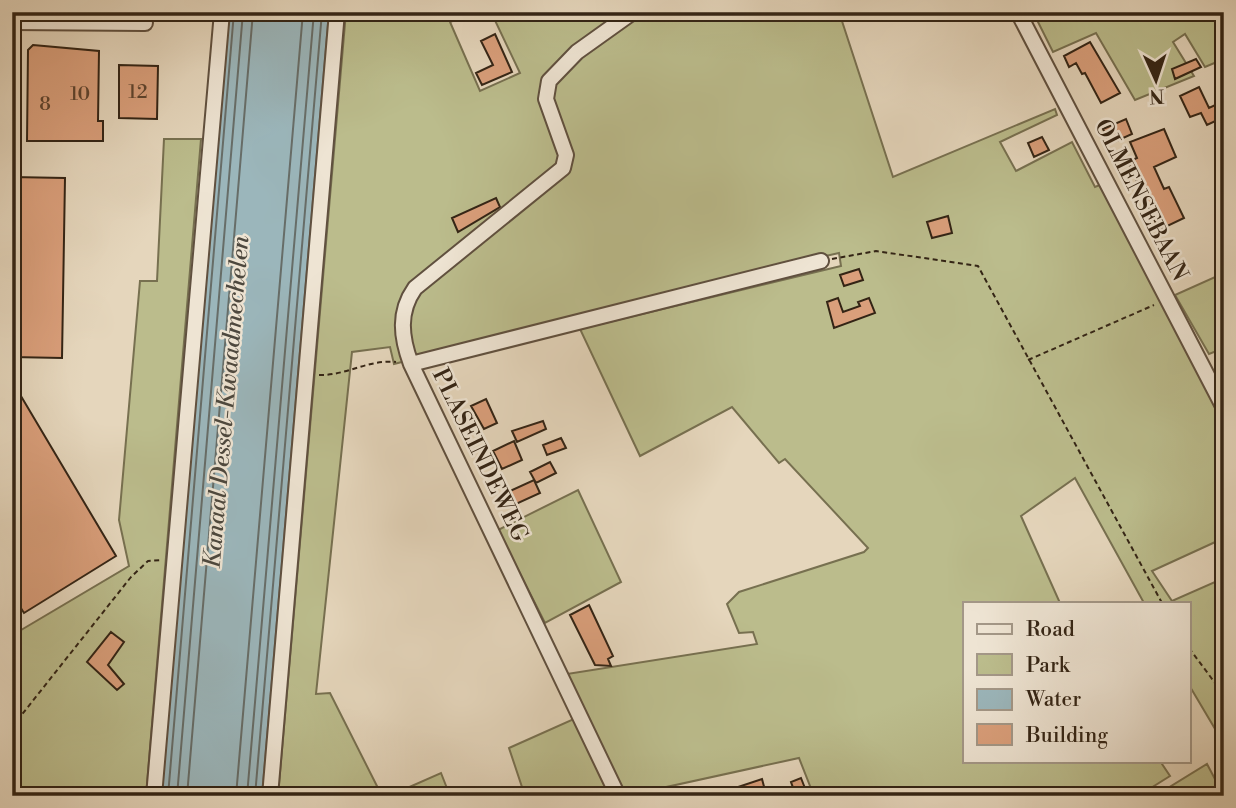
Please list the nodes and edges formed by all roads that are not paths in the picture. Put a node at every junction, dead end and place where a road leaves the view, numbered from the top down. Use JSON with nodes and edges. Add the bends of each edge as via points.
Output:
{"nodes":[{"id":1,"x":222,"y":12,"type":"edge"},
{"id":2,"x":337,"y":12,"type":"edge"},
{"id":3,"x":633,"y":12,"type":"edge"},
{"id":4,"x":1018,"y":12,"type":"edge"},
{"id":5,"x":12,"y":22,"type":"edge"},
{"id":6,"x":145,"y":23,"type":"dead end"},
{"id":7,"x":821,"y":261,"type":"road end"},
{"id":8,"x":411,"y":364,"type":"junction"},
{"id":9,"x":1224,"y":408,"type":"edge"},
{"id":10,"x":154,"y":796,"type":"edge"},
{"id":11,"x":270,"y":796,"type":"edge"},
{"id":12,"x":618,"y":796,"type":"edge"}],
"edges":[{"from":1,"to":10,"type":"street"},
{"from":2,"to":11,"type":"street"},
{"from":3,"to":8,"type":"street","via":[[577,52],[550,81],[547,99],[566,155],[562,168],[415,288],[404,303],[402,328]]},
{"from":4,"to":9,"type":"street","name":"OLMENSEBAAN"},
{"from":5,"to":6,"type":"street"},
{"from":7,"to":8,"type":"street","name":"PLASEINDEWEG"},
{"from":8,"to":12,"type":"street","name":"PLASEINDEWEG"}]}
